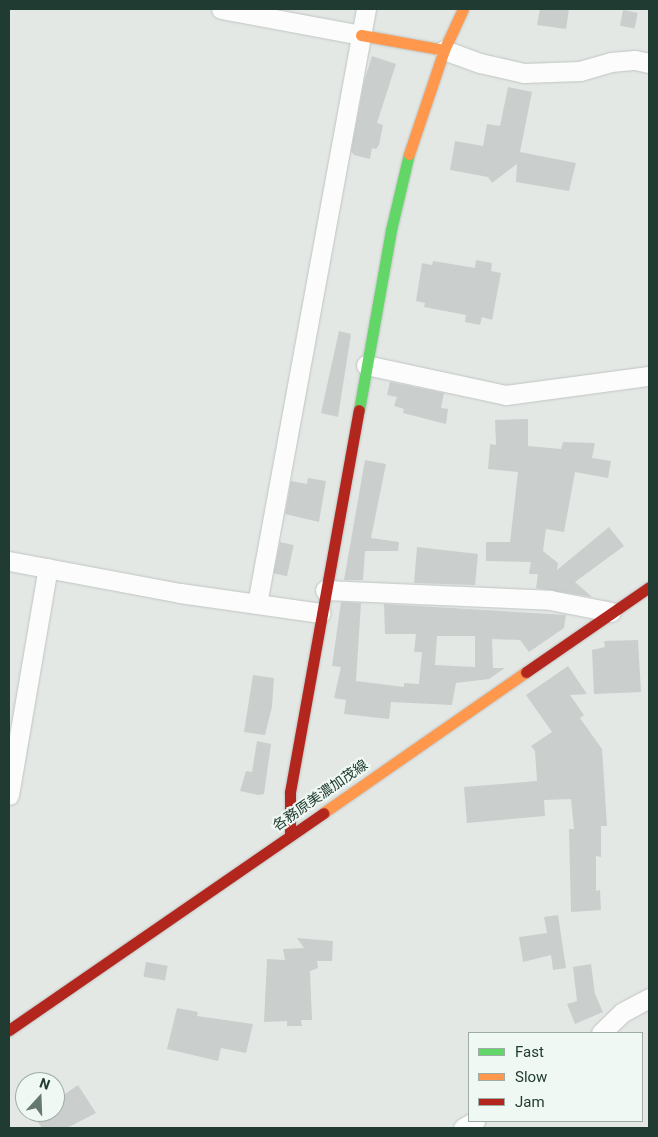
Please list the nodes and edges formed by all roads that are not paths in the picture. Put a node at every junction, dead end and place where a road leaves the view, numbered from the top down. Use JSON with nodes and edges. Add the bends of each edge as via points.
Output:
{"nodes":[{"id":1,"x":221,"y":9,"type":"edge"},
{"id":2,"x":366,"y":9,"type":"edge"},
{"id":3,"x":463,"y":9,"type":"edge"},
{"id":4,"x":361,"y":35,"type":"junction"},
{"id":5,"x":444,"y":50,"type":"junction"},
{"id":6,"x":649,"y":63,"type":"edge"},
{"id":7,"x":366,"y":365,"type":"junction"},
{"id":8,"x":649,"y":376,"type":"edge"},
{"id":9,"x":9,"y":561,"type":"edge"},
{"id":10,"x":48,"y":568,"type":"junction"},
{"id":11,"x":649,"y":586,"type":"edge"},
{"id":12,"x":325,"y":590,"type":"junction"},
{"id":13,"x":257,"y":604,"type":"junction"},
{"id":14,"x":611,"y":612,"type":"junction"},
{"id":15,"x":321,"y":613,"type":"junction"},
{"id":16,"x":9,"y":796,"type":"edge"},
{"id":17,"x":290,"y":834,"type":"junction"},
{"id":18,"x":649,"y":998,"type":"edge"},
{"id":19,"x":9,"y":1030,"type":"edge"},
{"id":20,"x":602,"y":1032,"type":"edge"}],
"edges":[{"from":1,"to":4,"type":"street"},
{"from":2,"to":4,"type":"street"},
{"from":3,"to":5,"type":"street"},
{"from":4,"to":5,"type":"street"},
{"from":4,"to":13,"type":"street"},
{"from":5,"to":6,"type":"street","via":[[480,63],[524,72],[580,71],[610,62],[635,60]]},
{"from":5,"to":7,"type":"street","via":[[414,134],[391,230]]},
{"from":7,"to":8,"type":"street","via":[[506,395]]},
{"from":7,"to":12,"type":"street"},
{"from":9,"to":10,"type":"street"},
{"from":10,"to":13,"type":"street"},
{"from":10,"to":16,"type":"street"},
{"from":11,"to":14,"type":"street","name":"各務原美濃加茂線"},
{"from":12,"to":14,"type":"street","via":[[550,600]]},
{"from":12,"to":15,"type":"street"},
{"from":13,"to":15,"type":"street"},
{"from":14,"to":17,"type":"street","name":"各務原美濃加茂線"},
{"from":15,"to":17,"type":"street","via":[[290,792]]},
{"from":17,"to":19,"type":"street","name":"各務原美濃加茂線"},
{"from":18,"to":20,"type":"street","via":[[623,1012]]}]}
